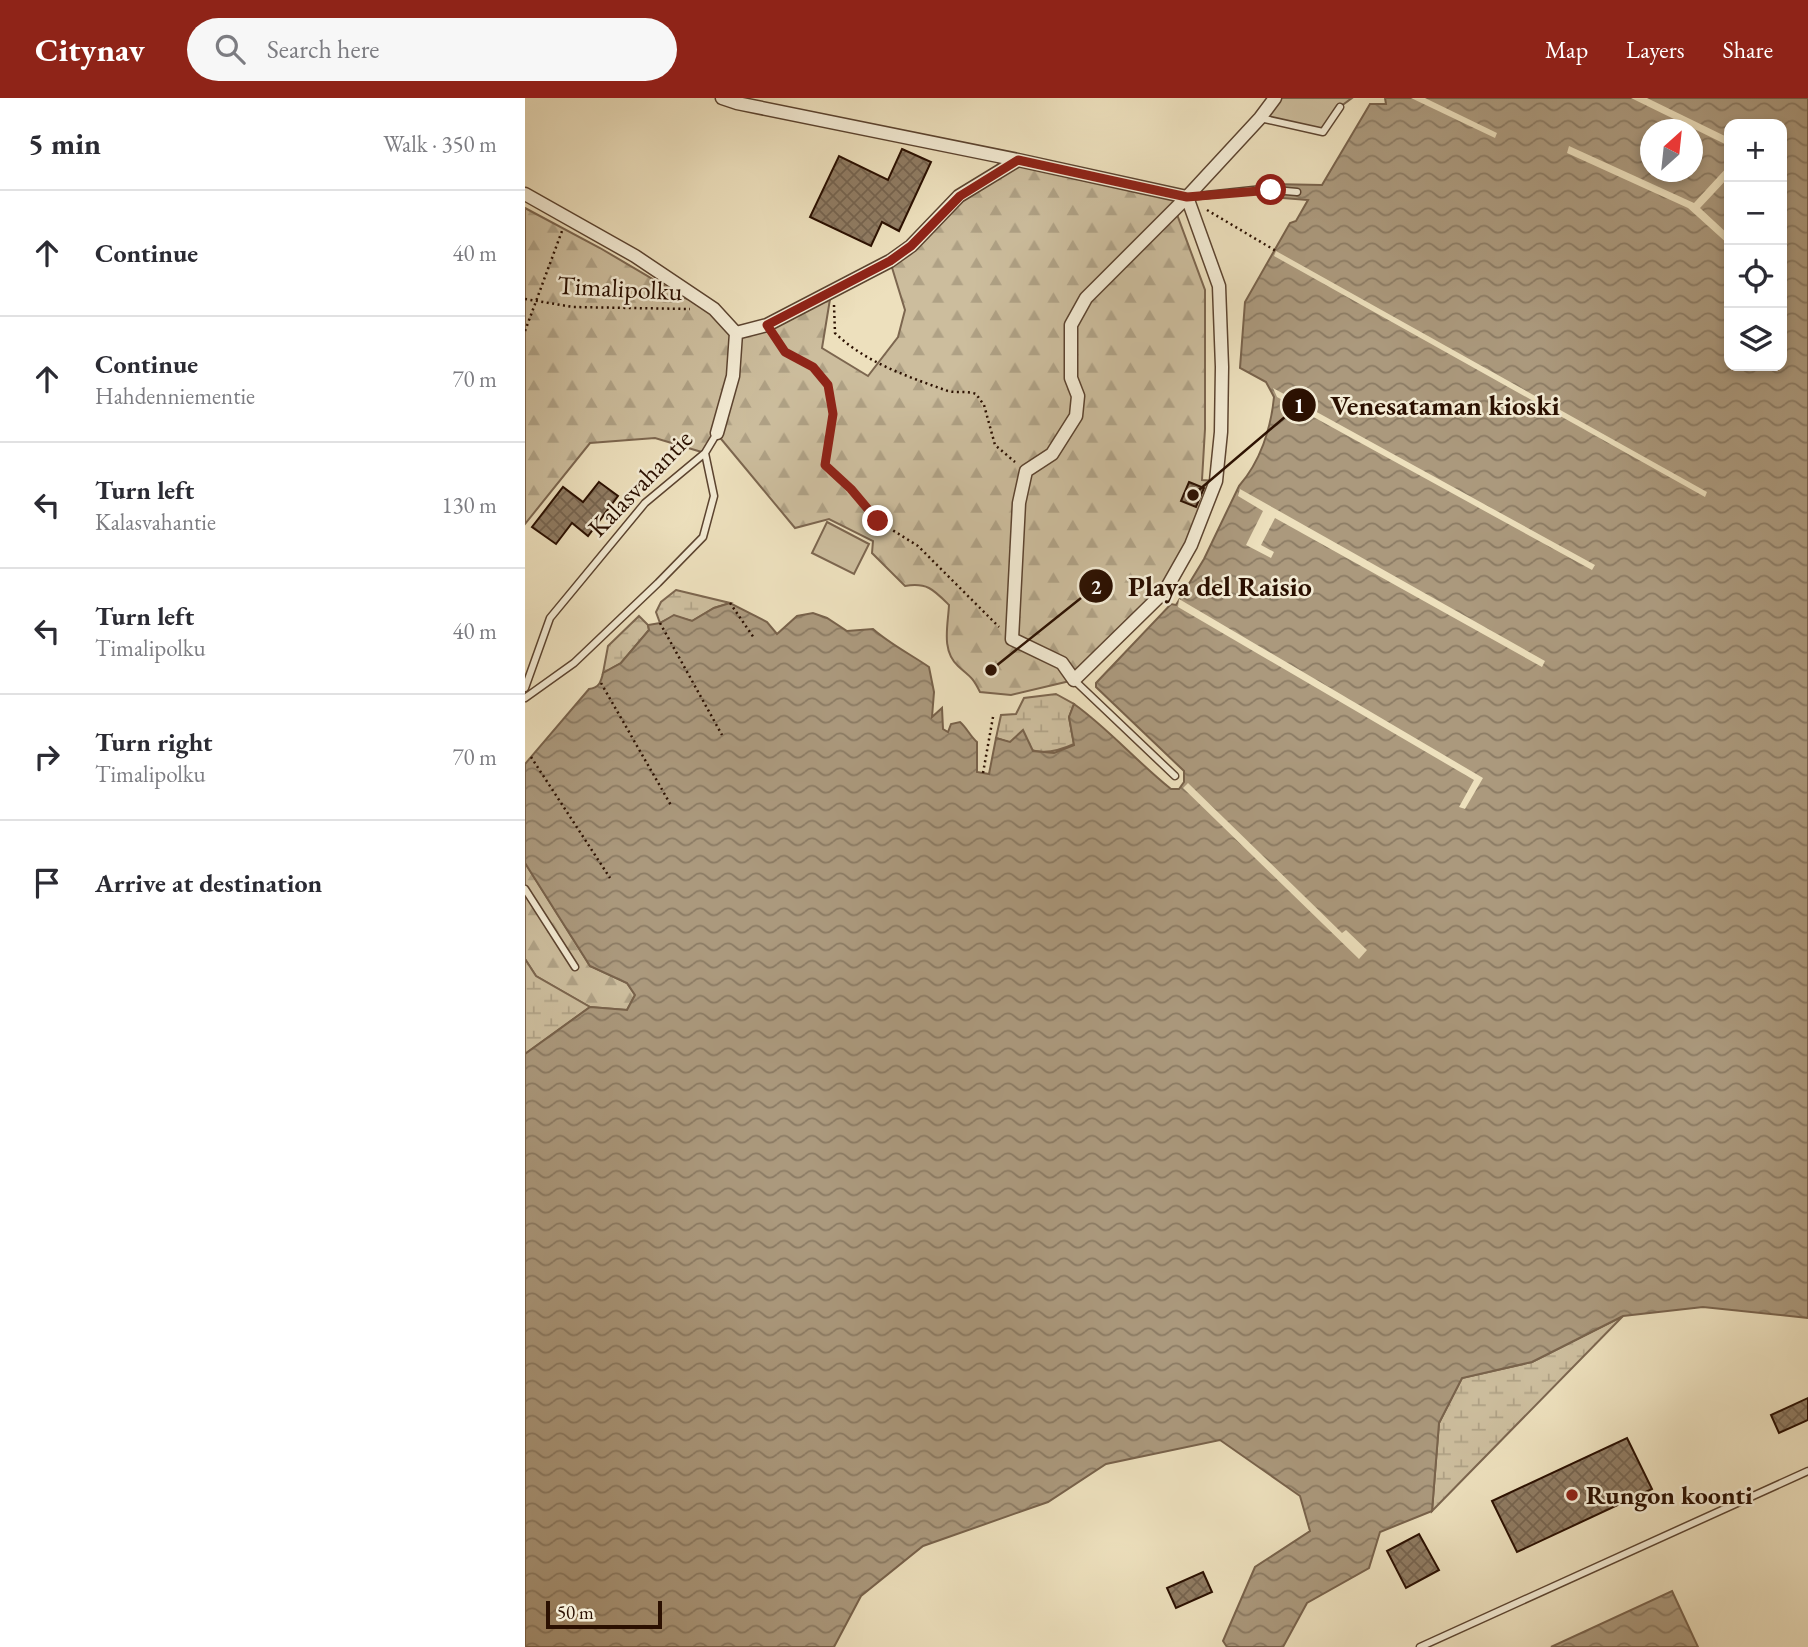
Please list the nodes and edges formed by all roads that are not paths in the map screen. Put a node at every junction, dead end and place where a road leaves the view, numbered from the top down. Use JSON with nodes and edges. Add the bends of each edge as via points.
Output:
{"nodes":[{"id":1,"x":722,"y":98,"type":"edge"},
{"id":2,"x":1275,"y":98,"type":"edge"},
{"id":3,"x":1340,"y":107,"type":"dead end"},
{"id":4,"x":1260,"y":118,"type":"junction"},
{"id":5,"x":1018,"y":160,"type":"junction"},
{"id":6,"x":1297,"y":192,"type":"dead end"},
{"id":7,"x":525,"y":194,"type":"edge"},
{"id":8,"x":1187,"y":197,"type":"junction"},
{"id":9,"x":736,"y":333,"type":"junction"},
{"id":10,"x":717,"y":433,"type":"joint"},
{"id":11,"x":705,"y":453,"type":"junction"},
{"id":12,"x":1074,"y":680,"type":"junction"},
{"id":13,"x":525,"y":688,"type":"edge"},
{"id":14,"x":525,"y":698,"type":"edge"},
{"id":15,"x":1175,"y":776,"type":"dead end"},
{"id":16,"x":525,"y":889,"type":"edge"},
{"id":17,"x":575,"y":967,"type":"dead end"},
{"id":18,"x":1808,"y":1471,"type":"edge"},
{"id":19,"x":1420,"y":1647,"type":"edge"}],
"edges":[{"from":1,"to":5,"type":"street"},
{"from":2,"to":4,"type":"street"},
{"from":3,"to":4,"type":"lane","via":[[1323,132]]},
{"from":4,"to":8,"type":"street"},
{"from":5,"to":8,"type":"street"},
{"from":5,"to":9,"type":"street","via":[[960,196],[901,253],[767,325]]},
{"from":6,"to":8,"type":"lane","via":[[1263,189]]},
{"from":7,"to":9,"type":"street","via":[[635,256],[714,309]]},
{"from":8,"to":12,"type":"street","via":[[1219,286],[1221,432],[1216,481],[1191,545],[1165,591]]},
{"from":8,"to":12,"type":"street","via":[[1087,298],[1072,325],[1076,416],[1052,454],[1026,471],[1019,503],[1011,639],[1062,663]]},
{"from":9,"to":10,"type":"street","name":"Kalasvahantie","via":[[733,376]]},
{"from":10,"to":11,"type":"lane","name":"Kalasvahantie"},
{"from":11,"to":13,"type":"lane","name":"Kalasvahantie","via":[[645,503],[550,618]]},
{"from":11,"to":14,"type":"lane","via":[[714,496],[702,537],[582,655]]},
{"from":12,"to":15,"type":"lane"},
{"from":16,"to":17,"type":"lane"},
{"from":18,"to":19,"type":"lane"}]}
